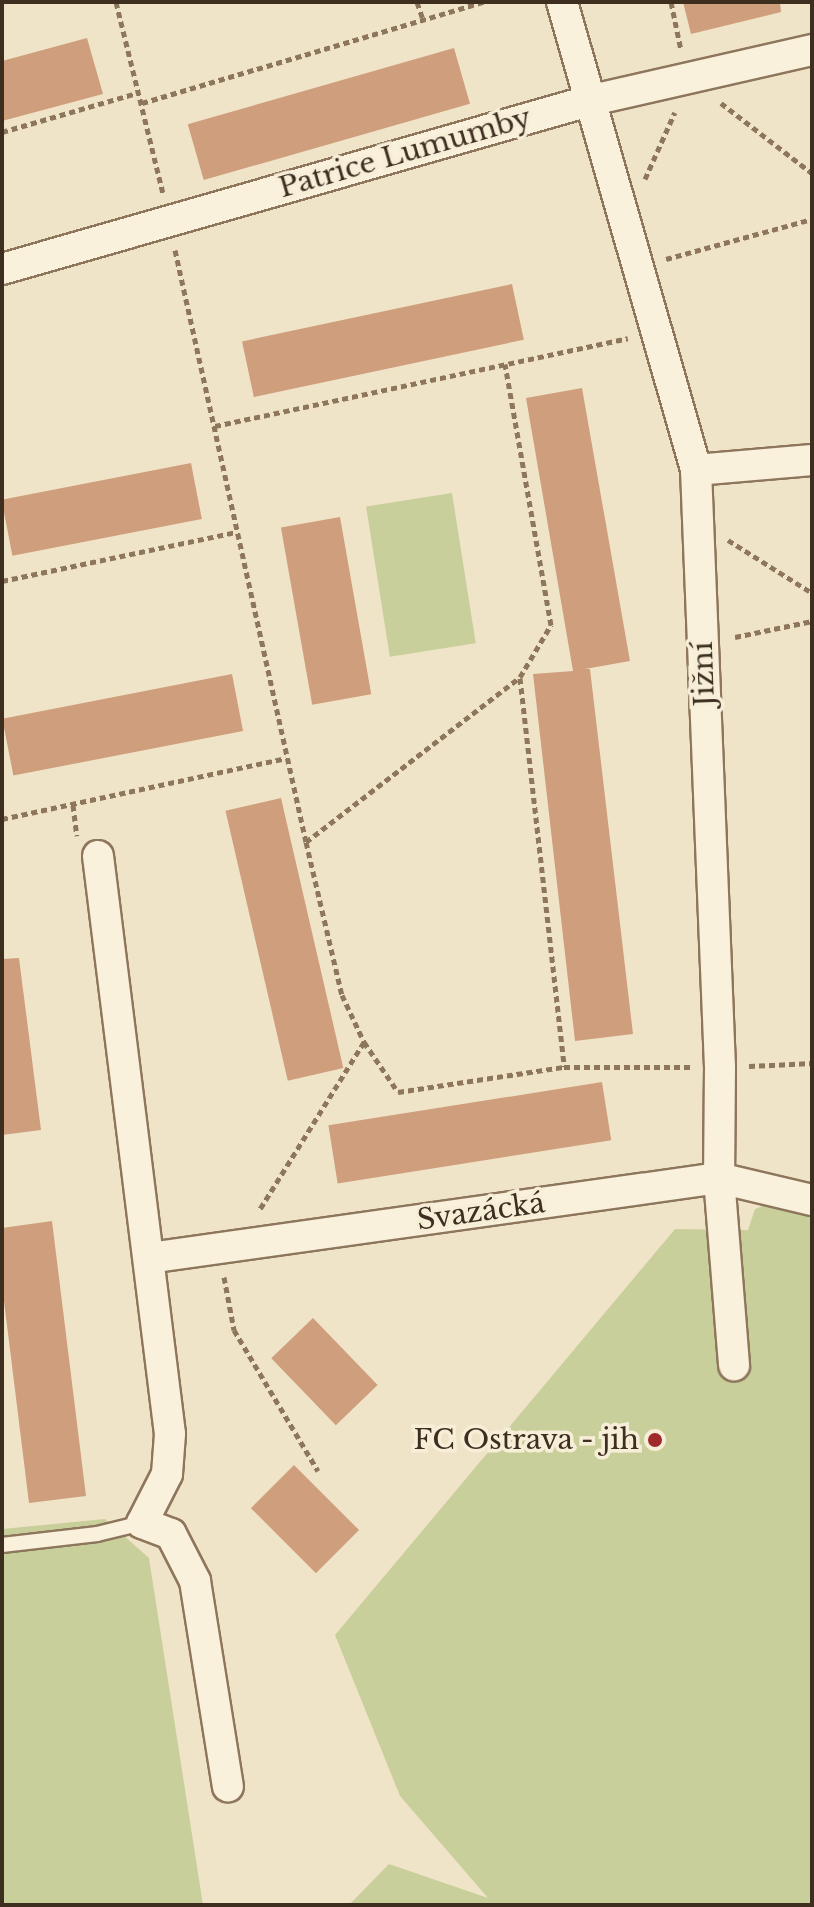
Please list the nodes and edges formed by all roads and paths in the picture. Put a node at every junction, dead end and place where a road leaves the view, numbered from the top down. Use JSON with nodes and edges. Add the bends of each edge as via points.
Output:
{"nodes":[{"id":1,"x":116,"y":2,"type":"edge"},
{"id":2,"x":417,"y":2,"type":"edge"},
{"id":3,"x":483,"y":2,"type":"edge"},
{"id":4,"x":562,"y":2,"type":"edge"},
{"id":5,"x":423,"y":19,"type":"junction"},
{"id":6,"x":812,"y":50,"type":"edge"},
{"id":7,"x":137,"y":93,"type":"junction"},
{"id":8,"x":727,"y":93,"type":"dead end"},
{"id":9,"x":713,"y":97,"type":"dead end"},
{"id":10,"x":592,"y":100,"type":"junction"},
{"id":11,"x":142,"y":103,"type":"junction"},
{"id":12,"x":677,"y":108,"type":"dead end"},
{"id":13,"x":2,"y":132,"type":"edge"},
{"id":14,"x":643,"y":185,"type":"dead end"},
{"id":15,"x":812,"y":219,"type":"edge"},
{"id":16,"x":169,"y":221,"type":"junction"},
{"id":17,"x":638,"y":267,"type":"junction"},
{"id":18,"x":2,"y":269,"type":"edge"},
{"id":19,"x":657,"y":332,"type":"junction"},
{"id":20,"x":505,"y":364,"type":"junction"},
{"id":21,"x":215,"y":426,"type":"junction"},
{"id":22,"x":812,"y":460,"type":"edge"},
{"id":23,"x":696,"y":470,"type":"junction"},
{"id":24,"x":698,"y":520,"type":"junction"},
{"id":25,"x":237,"y":532,"type":"junction"},
{"id":26,"x":2,"y":581,"type":"edge"},
{"id":27,"x":812,"y":593,"type":"edge"},
{"id":28,"x":812,"y":621,"type":"edge"},
{"id":29,"x":703,"y":643,"type":"junction"},
{"id":30,"x":520,"y":677,"type":"junction"},
{"id":31,"x":286,"y":758,"type":"junction"},
{"id":32,"x":2,"y":819,"type":"edge"},
{"id":33,"x":306,"y":842,"type":"junction"},
{"id":34,"x":98,"y":856,"type":"dead end"},
{"id":35,"x":364,"y":1042,"type":"junction"},
{"id":36,"x":812,"y":1063,"type":"edge"},
{"id":37,"x":564,"y":1067,"type":"junction"},
{"id":38,"x":720,"y":1067,"type":"junction"},
{"id":39,"x":719,"y":1178,"type":"junction"},
{"id":40,"x":812,"y":1200,"type":"edge"},
{"id":41,"x":228,"y":1247,"type":"junction"},
{"id":42,"x":149,"y":1258,"type":"junction"},
{"id":43,"x":734,"y":1365,"type":"dead end"},
{"id":44,"x":318,"y":1471,"type":"dead end"},
{"id":45,"x":142,"y":1523,"type":"junction"},
{"id":46,"x":2,"y":1545,"type":"edge"},
{"id":47,"x":228,"y":1786,"type":"dead end"}],
"edges":[{"from":1,"to":7,"type":"path"},
{"from":2,"to":5,"type":"path"},
{"from":3,"to":5,"type":"path"},
{"from":4,"to":10,"type":"street","name":"Jižní"},
{"from":5,"to":11,"type":"path"},
{"from":6,"to":10,"type":"street","name":"Patrice Lumumby"},
{"from":7,"to":11,"type":"path"},
{"from":7,"to":13,"type":"path"},
{"from":8,"to":9,"type":"path"},
{"from":10,"to":16,"type":"street","name":"Patrice Lumumby"},
{"from":10,"to":17,"type":"street","name":"Jižní"},
{"from":11,"to":16,"type":"path"},
{"from":12,"to":14,"type":"path"},
{"from":15,"to":17,"type":"path"},
{"from":16,"to":18,"type":"street","name":"Patrice Lumumby"},
{"from":16,"to":21,"type":"path"},
{"from":17,"to":19,"type":"street","name":"Jižní"},
{"from":19,"to":20,"type":"path"},
{"from":19,"to":23,"type":"street","name":"Jižní"},
{"from":20,"to":21,"type":"path"},
{"from":20,"to":30,"type":"path","via":[[551,625]]},
{"from":21,"to":25,"type":"path"},
{"from":22,"to":23,"type":"street"},
{"from":23,"to":24,"type":"street","name":"Jižní"},
{"from":24,"to":27,"type":"path"},
{"from":24,"to":29,"type":"street","name":"Jižní"},
{"from":25,"to":26,"type":"path"},
{"from":25,"to":31,"type":"path"},
{"from":28,"to":29,"type":"path"},
{"from":29,"to":38,"type":"street","name":"Jižní"},
{"from":30,"to":33,"type":"path"},
{"from":30,"to":37,"type":"path"},
{"from":31,"to":32,"type":"path"},
{"from":31,"to":33,"type":"path"},
{"from":33,"to":35,"type":"path","via":[[342,995]]},
{"from":34,"to":42,"type":"street"},
{"from":35,"to":37,"type":"path","via":[[398,1092]]},
{"from":35,"to":41,"type":"path"},
{"from":36,"to":38,"type":"path"},
{"from":37,"to":38,"type":"path"},
{"from":38,"to":39,"type":"street","name":"Jižní"},
{"from":39,"to":40,"type":"street","name":"Svazácká"},
{"from":39,"to":41,"type":"street","name":"Svazácká"},
{"from":39,"to":43,"type":"street","name":"Jižní"},
{"from":41,"to":42,"type":"street","name":"Svazácká"},
{"from":41,"to":44,"type":"path","via":[[234,1330]]},
{"from":42,"to":45,"type":"street","via":[[170,1434],[167,1474]]},
{"from":45,"to":46,"type":"lane"},
{"from":45,"to":47,"type":"street","via":[[171,1534],[195,1581]]}]}
